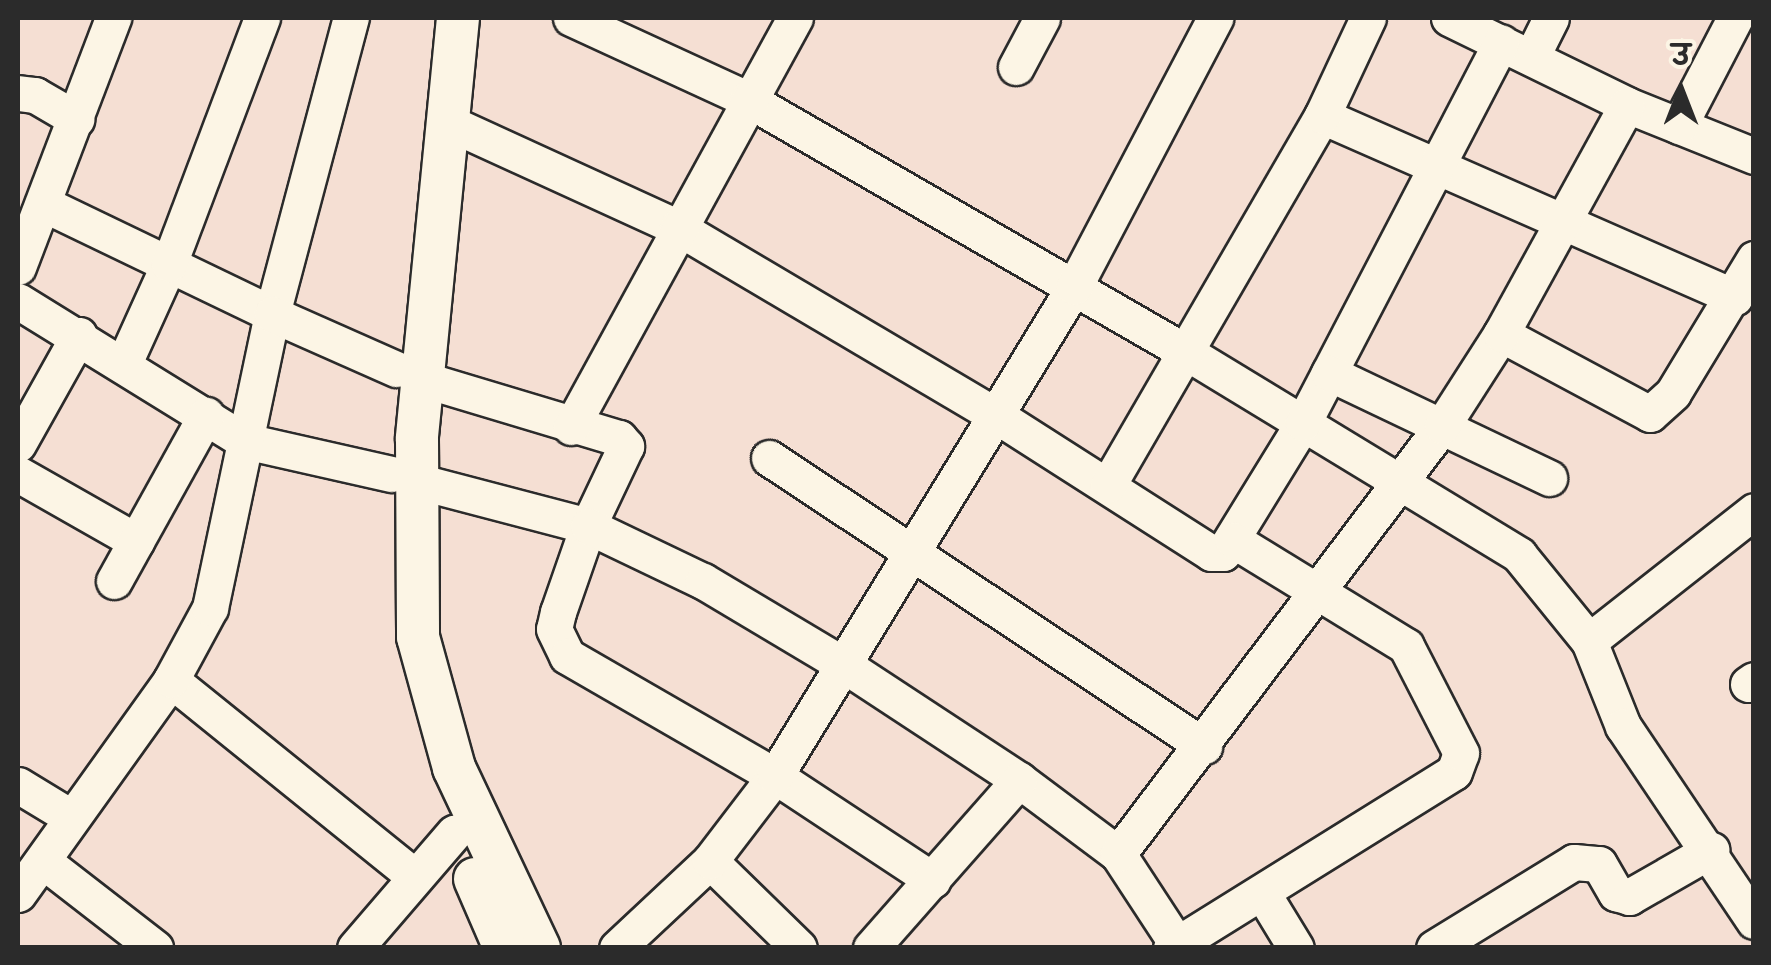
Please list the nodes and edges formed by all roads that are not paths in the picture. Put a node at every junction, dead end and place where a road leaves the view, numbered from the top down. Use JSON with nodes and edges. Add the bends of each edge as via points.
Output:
{"nodes":[{"id":1,"x":113,"y":18,"type":"edge"},
{"id":2,"x":262,"y":18,"type":"edge"},
{"id":3,"x":352,"y":18,"type":"edge"},
{"id":4,"x":440,"y":18,"type":"edge"},
{"id":5,"x":458,"y":18,"type":"edge"},
{"id":6,"x":571,"y":18,"type":"edge"},
{"id":7,"x":795,"y":18,"type":"edge"},
{"id":8,"x":1042,"y":18,"type":"edge"},
{"id":9,"x":1215,"y":18,"type":"edge"},
{"id":10,"x":1368,"y":18,"type":"edge"},
{"id":11,"x":1449,"y":18,"type":"edge"},
{"id":12,"x":1551,"y":18,"type":"edge"},
{"id":13,"x":1735,"y":18,"type":"edge"},
{"id":14,"x":1517,"y":49,"type":"junction"},
{"id":15,"x":1016,"y":67,"type":"dead end"},
{"id":16,"x":18,"y":93,"type":"edge"},
{"id":17,"x":747,"y":98,"type":"junction"},
{"id":18,"x":1627,"y":106,"type":"junction"},
{"id":19,"x":1322,"y":116,"type":"junction"},
{"id":20,"x":76,"y":119,"type":"junction"},
{"id":21,"x":446,"y":121,"type":"junction"},
{"id":22,"x":1679,"y":126,"type":"junction"},
{"id":23,"x":1754,"y":156,"type":"edge"},
{"id":24,"x":1437,"y":169,"type":"junction"},
{"id":25,"x":46,"y":204,"type":"junction"},
{"id":26,"x":1564,"y":220,"type":"junction"},
{"id":27,"x":677,"y":227,"type":"junction"},
{"id":28,"x":1754,"y":259,"type":"edge"},
{"id":29,"x":170,"y":264,"type":"junction"},
{"id":30,"x":18,"y":267,"type":"edge"},
{"id":31,"x":1074,"y":287,"type":"junction"},
{"id":32,"x":1735,"y":297,"type":"junction"},
{"id":33,"x":18,"y":301,"type":"edge"},
{"id":34,"x":272,"y":314,"type":"junction"},
{"id":35,"x":1501,"y":334,"type":"junction"},
{"id":36,"x":79,"y":335,"type":"junction"},
{"id":37,"x":1189,"y":354,"type":"junction"},
{"id":38,"x":124,"y":361,"type":"junction"},
{"id":39,"x":1329,"y":373,"type":"junction"},
{"id":40,"x":409,"y":374,"type":"junction"},
{"id":41,"x":206,"y":415,"type":"junction"},
{"id":42,"x":997,"y":416,"type":"junction"},
{"id":43,"x":1303,"y":424,"type":"junction"},
{"id":44,"x":1442,"y":426,"type":"junction"},
{"id":45,"x":571,"y":428,"type":"junction"},
{"id":46,"x":245,"y":441,"type":"junction"},
{"id":47,"x":18,"y":444,"type":"edge"},
{"id":48,"x":768,"y":458,"type":"dead end"},
{"id":49,"x":18,"y":474,"type":"edge"},
{"id":50,"x":404,"y":478,"type":"junction"},
{"id":51,"x":1549,"y":478,"type":"dead end"},
{"id":52,"x":1401,"y":483,"type":"junction"},
{"id":53,"x":1108,"y":485,"type":"junction"},
{"id":54,"x":1754,"y":511,"type":"edge"},
{"id":55,"x":588,"y":526,"type":"junction"},
{"id":56,"x":1233,"y":540,"type":"junction"},
{"id":57,"x":136,"y":541,"type":"junction"},
{"id":58,"x":910,"y":553,"type":"junction"},
{"id":59,"x":114,"y":581,"type":"dead end"},
{"id":60,"x":1322,"y":593,"type":"junction"},
{"id":61,"x":1589,"y":641,"type":"junction"},
{"id":62,"x":844,"y":665,"type":"junction"},
{"id":63,"x":171,"y":680,"type":"junction"},
{"id":64,"x":1204,"y":746,"type":"junction"},
{"id":65,"x":775,"y":776,"type":"junction"},
{"id":66,"x":1019,"y":780,"type":"junction"},
{"id":67,"x":18,"y":784,"type":"edge"},
{"id":68,"x":68,"y":816,"type":"junction"},
{"id":69,"x":454,"y":833,"type":"junction"},
{"id":70,"x":1710,"y":850,"type":"junction"},
{"id":71,"x":1118,"y":854,"type":"junction"},
{"id":72,"x":43,"y":861,"type":"junction"},
{"id":73,"x":710,"y":862,"type":"junction"},
{"id":74,"x":415,"y":877,"type":"junction"},
{"id":75,"x":932,"y":880,"type":"junction"},
{"id":76,"x":18,"y":894,"type":"edge"},
{"id":77,"x":1263,"y":894,"type":"junction"},
{"id":78,"x":1754,"y":921,"type":"edge"},
{"id":79,"x":136,"y":942,"type":"edge"},
{"id":80,"x":1174,"y":946,"type":"edge"},
{"id":81,"x":355,"y":948,"type":"edge"},
{"id":82,"x":505,"y":948,"type":"edge"},
{"id":83,"x":539,"y":948,"type":"edge"},
{"id":84,"x":617,"y":948,"type":"edge"},
{"id":85,"x":799,"y":948,"type":"edge"},
{"id":86,"x":871,"y":948,"type":"edge"},
{"id":87,"x":1296,"y":948,"type":"edge"},
{"id":88,"x":1434,"y":948,"type":"edge"}],
"edges":[{"from":1,"to":20,"type":"street"},
{"from":2,"to":29,"type":"street"},
{"from":3,"to":34,"type":"street"},
{"from":4,"to":40,"type":"street"},
{"from":5,"to":21,"type":"street"},
{"from":6,"to":17,"type":"street"},
{"from":7,"to":17,"type":"street"},
{"from":8,"to":15,"type":"street"},
{"from":9,"to":31,"type":"street"},
{"from":10,"to":19,"type":"street"},
{"from":11,"to":14,"type":"street"},
{"from":12,"to":14,"type":"street"},
{"from":13,"to":22,"type":"street"},
{"from":14,"to":18,"type":"street"},
{"from":14,"to":24,"type":"street"},
{"from":16,"to":20,"type":"street","via":[[35,95]]},
{"from":17,"to":27,"type":"street"},
{"from":17,"to":31,"type":"street"},
{"from":18,"to":22,"type":"street"},
{"from":18,"to":26,"type":"street"},
{"from":19,"to":24,"type":"street"},
{"from":19,"to":37,"type":"street"},
{"from":20,"to":25,"type":"street"},
{"from":21,"to":27,"type":"street"},
{"from":21,"to":40,"type":"street"},
{"from":22,"to":23,"type":"street"},
{"from":24,"to":26,"type":"street"},
{"from":24,"to":39,"type":"street"},
{"from":25,"to":29,"type":"street"},
{"from":25,"to":30,"type":"street"},
{"from":26,"to":32,"type":"street"},
{"from":26,"to":35,"type":"street"},
{"from":27,"to":42,"type":"street"},
{"from":27,"to":45,"type":"street"},
{"from":28,"to":32,"type":"street"},
{"from":29,"to":34,"type":"street"},
{"from":29,"to":38,"type":"street"},
{"from":31,"to":37,"type":"street"},
{"from":31,"to":42,"type":"street"},
{"from":32,"to":35,"type":"street","via":[[1673,394],[1650,414]]},
{"from":33,"to":36,"type":"street"},
{"from":34,"to":40,"type":"street"},
{"from":34,"to":46,"type":"street"},
{"from":35,"to":44,"type":"street"},
{"from":36,"to":38,"type":"street"},
{"from":36,"to":47,"type":"street"},
{"from":37,"to":43,"type":"street"},
{"from":37,"to":53,"type":"street"},
{"from":38,"to":41,"type":"street"},
{"from":39,"to":43,"type":"street"},
{"from":39,"to":44,"type":"street"},
{"from":40,"to":45,"type":"street"},
{"from":40,"to":50,"type":"street"},
{"from":41,"to":46,"type":"street"},
{"from":41,"to":57,"type":"street"},
{"from":42,"to":53,"type":"street"},
{"from":42,"to":58,"type":"street"},
{"from":43,"to":52,"type":"street"},
{"from":43,"to":56,"type":"street"},
{"from":44,"to":51,"type":"street"},
{"from":44,"to":52,"type":"street"},
{"from":45,"to":55,"type":"street","via":[[619,438],[626,446]]},
{"from":46,"to":50,"type":"street"},
{"from":46,"to":63,"type":"street","via":[[210,608]]},
{"from":48,"to":58,"type":"street"},
{"from":49,"to":57,"type":"street"},
{"from":50,"to":55,"type":"street"},
{"from":50,"to":69,"type":"street","via":[[390,653]]},
{"from":50,"to":83,"type":"street","via":[[429,697],[454,768]]},
{"from":52,"to":60,"type":"street"},
{"from":52,"to":61,"type":"street","via":[[1519,555]]},
{"from":53,"to":56,"type":"street","via":[[1211,553],[1224,553]]},
{"from":54,"to":61,"type":"street"},
{"from":55,"to":62,"type":"street","via":[[703,581]]},
{"from":55,"to":65,"type":"street","via":[[554,629],[559,647]]},
{"from":56,"to":60,"type":"street"},
{"from":57,"to":59,"type":"street"},
{"from":58,"to":62,"type":"street"},
{"from":58,"to":64,"type":"street"},
{"from":60,"to":64,"type":"street"},
{"from":60,"to":77,"type":"street","via":[[1415,656],[1458,742],[1460,764]]},
{"from":61,"to":70,"type":"street","via":[[1623,726]]},
{"from":62,"to":65,"type":"street"},
{"from":62,"to":66,"type":"street"},
{"from":63,"to":68,"type":"street"},
{"from":63,"to":74,"type":"street"},
{"from":64,"to":71,"type":"street"},
{"from":65,"to":73,"type":"street"},
{"from":65,"to":75,"type":"street"},
{"from":66,"to":71,"type":"street"},
{"from":66,"to":75,"type":"street"},
{"from":67,"to":68,"type":"street"},
{"from":68,"to":72,"type":"street"},
{"from":69,"to":74,"type":"street"},
{"from":69,"to":82,"type":"street"},
{"from":70,"to":78,"type":"street"},
{"from":70,"to":88,"type":"street","via":[[1628,897],[1616,894],[1600,864],[1574,862]]},
{"from":71,"to":80,"type":"street"},
{"from":72,"to":76,"type":"street"},
{"from":72,"to":79,"type":"street"},
{"from":73,"to":84,"type":"street"},
{"from":73,"to":85,"type":"street"},
{"from":74,"to":81,"type":"street"},
{"from":75,"to":86,"type":"street"},
{"from":77,"to":80,"type":"street"},
{"from":77,"to":87,"type":"street"}]}
